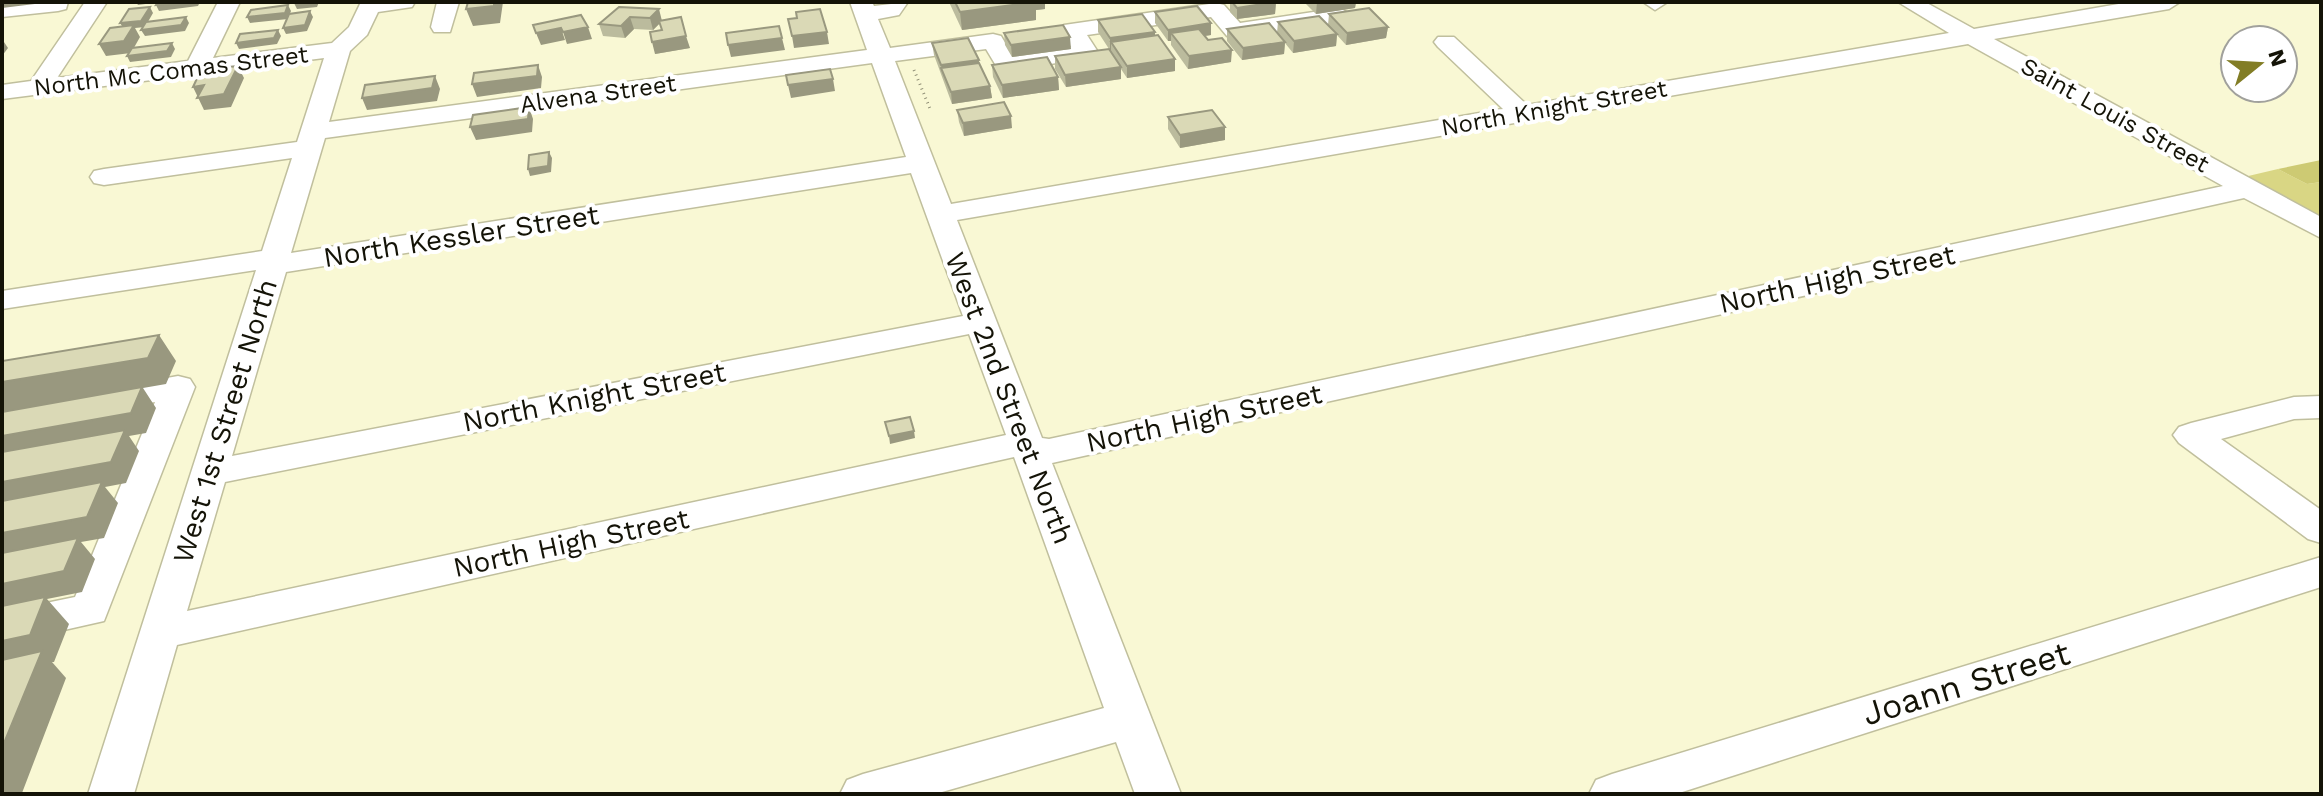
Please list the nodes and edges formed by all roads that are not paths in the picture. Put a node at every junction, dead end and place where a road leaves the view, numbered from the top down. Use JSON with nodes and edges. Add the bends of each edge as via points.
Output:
{"nodes":[{"id":1,"x":96,"y":2,"type":"edge"},
{"id":2,"x":229,"y":2,"type":"edge"},
{"id":3,"x":404,"y":2,"type":"edge"},
{"id":4,"x":448,"y":2,"type":"edge"},
{"id":5,"x":897,"y":2,"type":"edge"},
{"id":6,"x":1909,"y":2,"type":"edge"},
{"id":7,"x":2169,"y":2,"type":"edge"},
{"id":8,"x":58,"y":4,"type":"dead end"},
{"id":9,"x":863,"y":8,"type":"edge"},
{"id":10,"x":2,"y":10,"type":"edge"},
{"id":11,"x":1340,"y":15,"type":"edge"},
{"id":12,"x":442,"y":27,"type":"dead end"},
{"id":13,"x":1025,"y":36,"type":"edge"},
{"id":14,"x":1972,"y":36,"type":"junction"},
{"id":15,"x":993,"y":41,"type":"junction"},
{"id":16,"x":1446,"y":42,"type":"dead end"},
{"id":17,"x":339,"y":49,"type":"junction"},
{"id":18,"x":890,"y":55,"type":"junction"},
{"id":19,"x":595,"y":63,"type":"dead end"},
{"id":20,"x":196,"y":68,"type":"junction"},
{"id":21,"x":38,"y":88,"type":"junction"},
{"id":22,"x":2,"y":92,"type":"edge"},
{"id":23,"x":593,"y":94,"type":"junction"},
{"id":24,"x":1522,"y":114,"type":"junction"},
{"id":25,"x":313,"y":140,"type":"junction"},
{"id":26,"x":921,"y":163,"type":"junction"},
{"id":27,"x":104,"y":177,"type":"dead end"},
{"id":28,"x":2248,"y":189,"type":"junction"},
{"id":29,"x":940,"y":214,"type":"junction"},
{"id":30,"x":2321,"y":229,"type":"edge"},
{"id":31,"x":274,"y":260,"type":"junction"},
{"id":32,"x":2,"y":300,"type":"edge"},
{"id":33,"x":980,"y":322,"type":"junction"},
{"id":34,"x":2321,"y":407,"type":"edge"},
{"id":35,"x":61,"y":408,"type":"edge"},
{"id":36,"x":1028,"y":447,"type":"junction"},
{"id":37,"x":208,"y":473,"type":"junction"},
{"id":38,"x":137,"y":490,"type":"junction"},
{"id":39,"x":92,"y":498,"type":"edge"},
{"id":40,"x":2321,"y":529,"type":"edge"},
{"id":41,"x":115,"y":546,"type":"junction"},
{"id":42,"x":73,"y":555,"type":"edge"},
{"id":43,"x":2321,"y":572,"type":"edge"},
{"id":44,"x":2,"y":628,"type":"edge"},
{"id":45,"x":160,"y":633,"type":"junction"},
{"id":46,"x":1130,"y":720,"type":"junction"},
{"id":47,"x":111,"y":794,"type":"edge"},
{"id":48,"x":863,"y":794,"type":"edge"},
{"id":49,"x":1158,"y":794,"type":"edge"},
{"id":50,"x":1612,"y":794,"type":"edge"}],
"edges":[{"from":1,"to":21,"type":"street"},
{"from":2,"to":20,"type":"street"},
{"from":3,"to":17,"type":"street","via":[[369,7],[359,30]]},
{"from":4,"to":12,"type":"street"},
{"from":5,"to":9,"type":"street","via":[[891,10]]},
{"from":6,"to":14,"type":"street","name":"Saint Louis Street"},
{"from":7,"to":14,"type":"street","name":"North Knight Street"},
{"from":8,"to":10,"type":"street"},
{"from":9,"to":18,"type":"street","name":"West 2nd Street North"},
{"from":11,"to":15,"type":"street","via":[[1235,31],[1216,10],[1064,31],[1086,52],[1006,64]]},
{"from":13,"to":15,"type":"street","name":"Alvena Street"},
{"from":14,"to":24,"type":"street","name":"North Knight Street"},
{"from":14,"to":28,"type":"street","name":"Saint Louis Street"},
{"from":15,"to":18,"type":"street","name":"Alvena Street"},
{"from":16,"to":24,"type":"street"},
{"from":17,"to":20,"type":"street","name":"North Mc Comas Street"},
{"from":17,"to":25,"type":"street","name":"West 1st Street North"},
{"from":18,"to":23,"type":"street","name":"Alvena Street"},
{"from":18,"to":26,"type":"street","name":"West 2nd Street North"},
{"from":19,"to":23,"type":"street"},
{"from":20,"to":21,"type":"street","name":"North Mc Comas Street"},
{"from":21,"to":22,"type":"street","name":"North Mc Comas Street"},
{"from":23,"to":25,"type":"street","name":"Alvena Street"},
{"from":24,"to":29,"type":"street","name":"North Knight Street"},
{"from":25,"to":27,"type":"street","name":"Alvena Street"},
{"from":25,"to":31,"type":"street","name":"West 1st Street North"},
{"from":26,"to":29,"type":"street","name":"West 2nd Street North"},
{"from":26,"to":31,"type":"street","name":"North Kessler Street","via":[[313,260]]},
{"from":28,"to":30,"type":"street","name":"Saint Louis Street"},
{"from":28,"to":36,"type":"street","name":"North High Street","via":[[1049,451]]},
{"from":29,"to":33,"type":"street","name":"West 2nd Street North"},
{"from":31,"to":32,"type":"street","name":"North Kessler Street"},
{"from":31,"to":37,"type":"street","name":"West 1st Street North"},
{"from":33,"to":36,"type":"street","name":"West 2nd Street North"},
{"from":33,"to":37,"type":"street","name":"North Knight Street"},
{"from":34,"to":40,"type":"street","via":[[2294,408],[2191,435]]},
{"from":35,"to":38,"type":"street","via":[[178,387],[142,441]]},
{"from":36,"to":45,"type":"street","name":"North High Street","via":[[1015,445]]},
{"from":36,"to":46,"type":"street","name":"West 2nd Street North"},
{"from":37,"to":45,"type":"street","name":"West 1st Street North"},
{"from":38,"to":39,"type":"street"},
{"from":38,"to":41,"type":"street"},
{"from":41,"to":42,"type":"street"},
{"from":41,"to":44,"type":"street","via":[[90,610]]},
{"from":43,"to":50,"type":"street","name":"Joann Street"},
{"from":45,"to":47,"type":"street","name":"West 1st Street North"},
{"from":46,"to":48,"type":"street"},
{"from":46,"to":49,"type":"street","name":"West 2nd Street North"}]}
